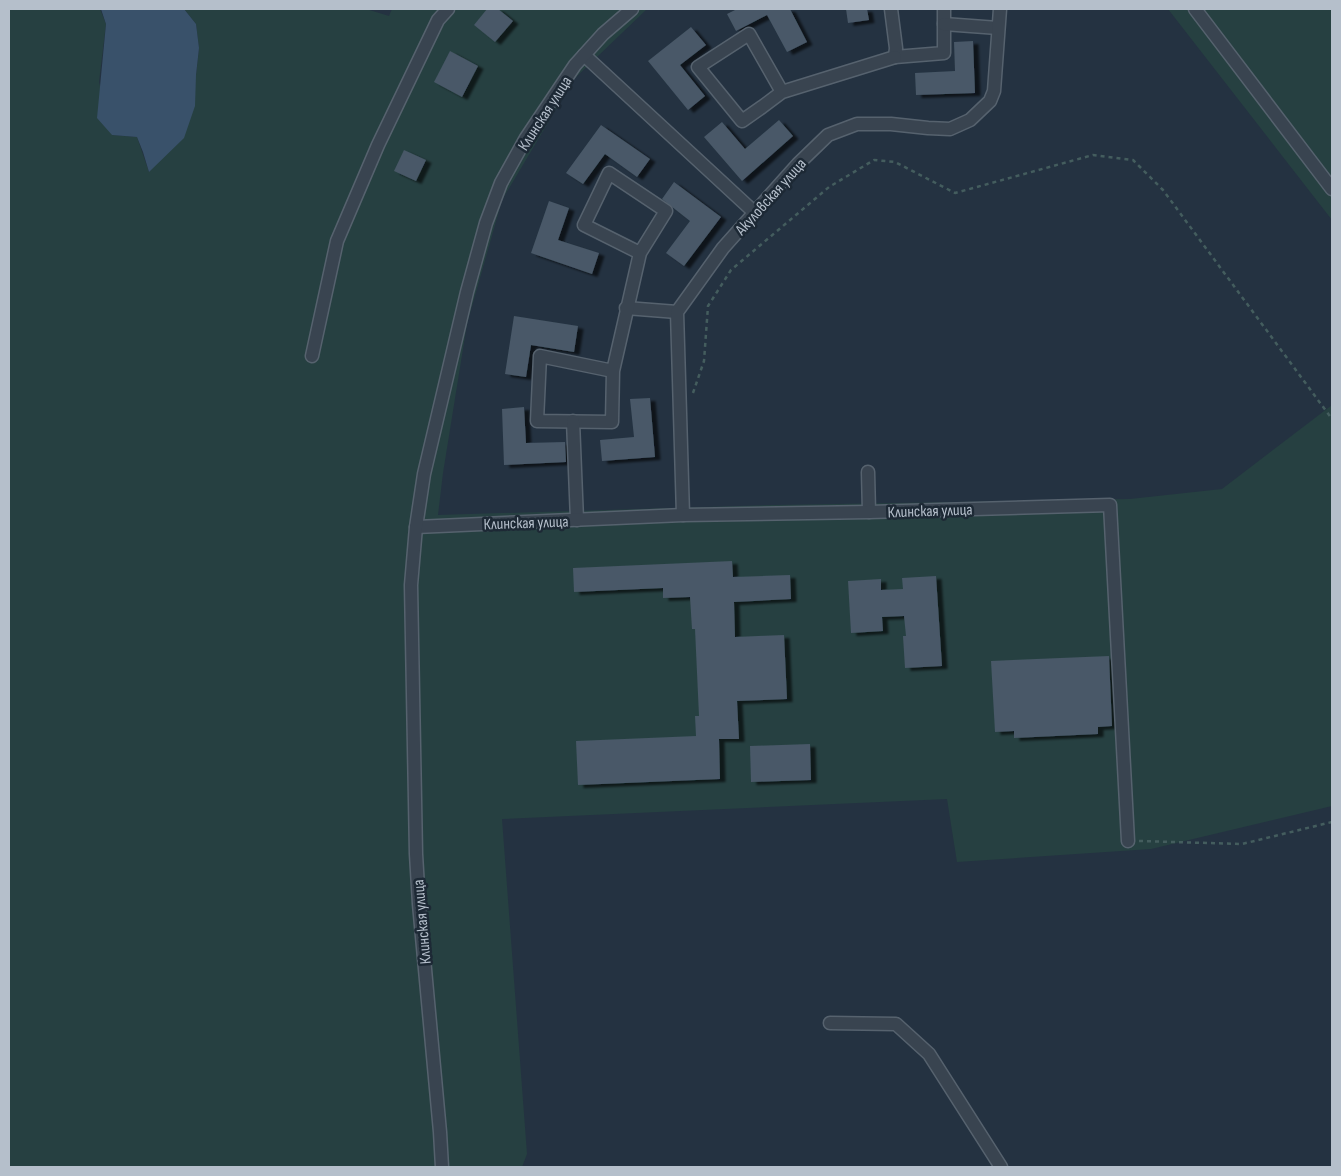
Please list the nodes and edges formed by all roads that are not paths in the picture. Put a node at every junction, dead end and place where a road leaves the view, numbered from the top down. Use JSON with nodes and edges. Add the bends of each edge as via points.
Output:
{"nodes":[{"id":1,"x":448,"y":9,"type":"edge"},
{"id":2,"x":632,"y":9,"type":"edge"},
{"id":3,"x":891,"y":9,"type":"edge"},
{"id":4,"x":944,"y":9,"type":"edge"},
{"id":5,"x":1000,"y":9,"type":"edge"},
{"id":6,"x":1195,"y":9,"type":"edge"},
{"id":7,"x":944,"y":24,"type":"junction"},
{"id":8,"x":998,"y":28,"type":"junction"},
{"id":9,"x":584,"y":55,"type":"junction"},
{"id":10,"x":896,"y":57,"type":"junction"},
{"id":11,"x":782,"y":92,"type":"junction"},
{"id":12,"x":1332,"y":189,"type":"edge"},
{"id":13,"x":754,"y":212,"type":"junction"},
{"id":14,"x":640,"y":253,"type":"junction"},
{"id":15,"x":626,"y":308,"type":"junction"},
{"id":16,"x":677,"y":312,"type":"junction"},
{"id":17,"x":312,"y":356,"type":"dead end"},
{"id":18,"x":613,"y":371,"type":"junction"},
{"id":19,"x":573,"y":421,"type":"junction"},
{"id":20,"x":868,"y":472,"type":"dead end"},
{"id":21,"x":870,"y":512,"type":"junction"},
{"id":22,"x":683,"y":515,"type":"junction"},
{"id":23,"x":577,"y":520,"type":"junction"},
{"id":24,"x":416,"y":527,"type":"junction"},
{"id":25,"x":1128,"y":840,"type":"road end"},
{"id":26,"x":830,"y":1024,"type":"dead end"},
{"id":27,"x":442,"y":1167,"type":"edge"},
{"id":28,"x":1001,"y":1167,"type":"edge"}],
"edges":[{"from":1,"to":17,"type":"street","via":[[438,20],[378,144],[338,241]]},
{"from":2,"to":9,"type":"street","name":"Клинская улица"},
{"from":3,"to":10,"type":"street"},
{"from":4,"to":7,"type":"street"},
{"from":5,"to":8,"type":"street","name":"Акуловская улица"},
{"from":6,"to":12,"type":"street"},
{"from":7,"to":8,"type":"street"},
{"from":7,"to":10,"type":"street","via":[[944,54]]},
{"from":8,"to":13,"type":"street","name":"Акуловская улица","via":[[994,91],[990,100],[970,120],[950,129],[857,124],[828,135]]},
{"from":9,"to":13,"type":"street"},
{"from":9,"to":24,"type":"street","name":"Клинская улица","via":[[526,138],[500,183],[486,222],[424,474]]},
{"from":10,"to":11,"type":"street"},
{"from":11,"to":11,"type":"street","via":[[742,121],[698,68],[749,34]]},
{"from":13,"to":16,"type":"street","name":"Акуловская улица","via":[[723,248]]},
{"from":14,"to":14,"type":"street","via":[[666,211],[608,173],[584,225]]},
{"from":14,"to":15,"type":"street"},
{"from":15,"to":16,"type":"street"},
{"from":15,"to":18,"type":"street"},
{"from":16,"to":22,"type":"street"},
{"from":18,"to":19,"type":"street","via":[[612,422]]},
{"from":18,"to":19,"type":"street","via":[[540,356],[536,421]]},
{"from":19,"to":23,"type":"street"},
{"from":20,"to":21,"type":"street"},
{"from":21,"to":22,"type":"street","name":"Клинская улица"},
{"from":21,"to":25,"type":"street","name":"Клинская улица","via":[[1110,505]]},
{"from":22,"to":23,"type":"street","name":"Клинская улица"},
{"from":23,"to":24,"type":"street","name":"Клинская улица"},
{"from":24,"to":27,"type":"street","name":"Клинская улица","via":[[411,585],[416,854]]},
{"from":26,"to":28,"type":"street","via":[[896,1024],[929,1054]]}]}
